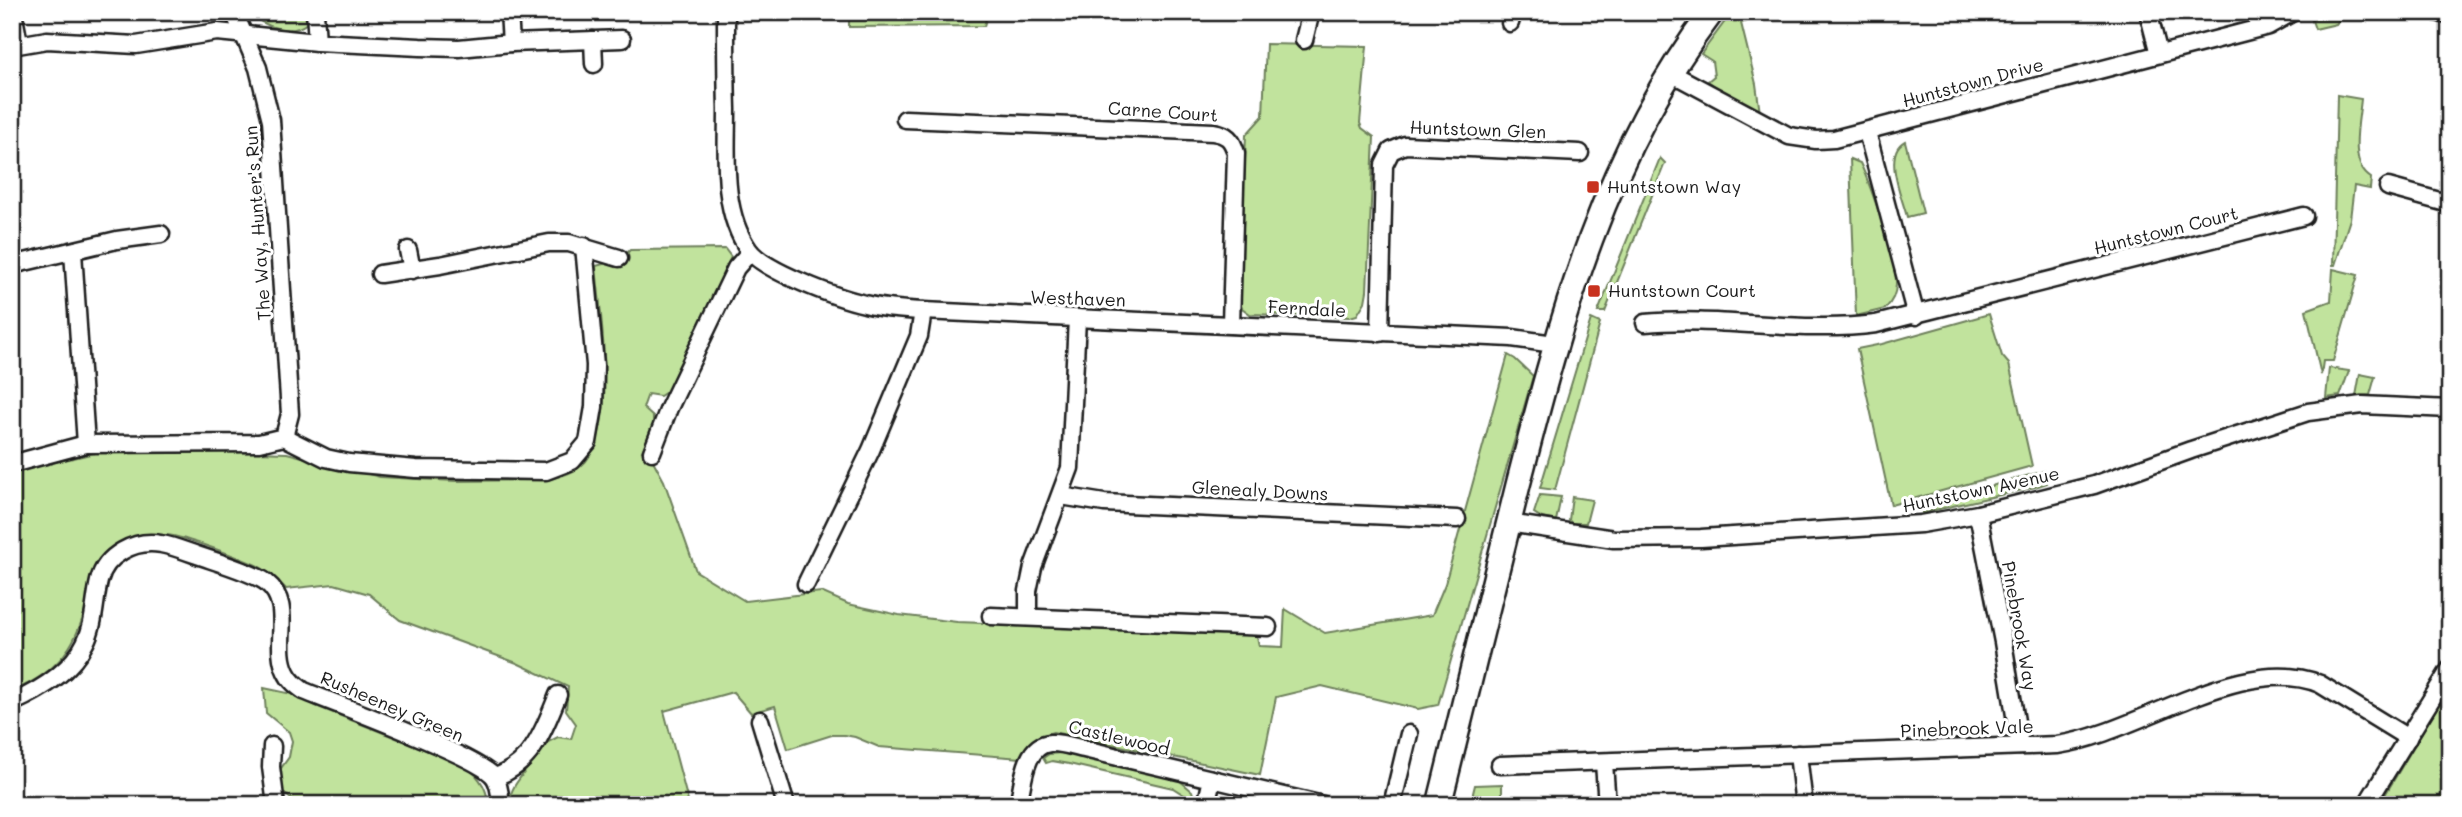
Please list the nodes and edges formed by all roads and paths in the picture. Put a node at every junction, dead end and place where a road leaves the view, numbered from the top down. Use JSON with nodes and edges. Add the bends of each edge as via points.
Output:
{"nodes":[{"id":1,"x":13,"y":12,"type":"edge"},
{"id":2,"x":234,"y":12,"type":"edge"},
{"id":3,"x":315,"y":12,"type":"edge"},
{"id":4,"x":509,"y":12,"type":"edge"},
{"id":5,"x":726,"y":12,"type":"edge"},
{"id":6,"x":1311,"y":12,"type":"edge"},
{"id":7,"x":1712,"y":12,"type":"edge"},
{"id":8,"x":2148,"y":12,"type":"edge"},
{"id":9,"x":2292,"y":12,"type":"edge"},
{"id":10,"x":2436,"y":12,"type":"edge"},
{"id":11,"x":2450,"y":16,"type":"edge"},
{"id":12,"x":242,"y":34,"type":"junction"},
{"id":13,"x":622,"y":39,"type":"dead end"},
{"id":14,"x":593,"y":40,"type":"junction"},
{"id":15,"x":1304,"y":40,"type":"dead end"},
{"id":16,"x":317,"y":42,"type":"junction"},
{"id":17,"x":511,"y":43,"type":"junction"},
{"id":18,"x":16,"y":45,"type":"edge"},
{"id":19,"x":2159,"y":54,"type":"junction"},
{"id":20,"x":594,"y":64,"type":"dead end"},
{"id":21,"x":1671,"y":73,"type":"junction"},
{"id":22,"x":905,"y":119,"type":"dead end"},
{"id":23,"x":1867,"y":132,"type":"junction"},
{"id":24,"x":1580,"y":153,"type":"dead end"},
{"id":25,"x":2388,"y":187,"type":"dead end"},
{"id":26,"x":2450,"y":204,"type":"edge"},
{"id":27,"x":2304,"y":216,"type":"dead end"},
{"id":28,"x":161,"y":234,"type":"dead end"},
{"id":29,"x":584,"y":246,"type":"junction"},
{"id":30,"x":408,"y":250,"type":"dead end"},
{"id":31,"x":73,"y":252,"type":"junction"},
{"id":32,"x":750,"y":252,"type":"junction"},
{"id":33,"x":619,"y":258,"type":"dead end"},
{"id":34,"x":12,"y":265,"type":"edge"},
{"id":35,"x":412,"y":270,"type":"junction"},
{"id":36,"x":380,"y":274,"type":"dead end"},
{"id":37,"x":923,"y":311,"type":"junction"},
{"id":38,"x":1916,"y":316,"type":"junction"},
{"id":39,"x":1077,"y":318,"type":"junction"},
{"id":40,"x":1645,"y":323,"type":"dead end"},
{"id":41,"x":1231,"y":324,"type":"junction"},
{"id":42,"x":1380,"y":332,"type":"junction"},
{"id":43,"x":1554,"y":344,"type":"junction"},
{"id":44,"x":2450,"y":409,"type":"edge"},
{"id":45,"x":284,"y":437,"type":"junction"},
{"id":46,"x":86,"y":444,"type":"junction"},
{"id":47,"x":652,"y":452,"type":"dead end"},
{"id":48,"x":12,"y":464,"type":"edge"},
{"id":49,"x":1061,"y":496,"type":"junction"},
{"id":50,"x":1978,"y":514,"type":"junction"},
{"id":51,"x":1457,"y":519,"type":"dead end"},
{"id":52,"x":1508,"y":523,"type":"junction"},
{"id":53,"x":806,"y":584,"type":"dead end"},
{"id":54,"x":991,"y":616,"type":"dead end"},
{"id":55,"x":1028,"y":616,"type":"junction"},
{"id":56,"x":1268,"y":627,"type":"dead end"},
{"id":57,"x":2450,"y":669,"type":"edge"},
{"id":58,"x":558,"y":695,"type":"dead end"},
{"id":59,"x":12,"y":703,"type":"edge"},
{"id":60,"x":760,"y":720,"type":"dead end"},
{"id":61,"x":1409,"y":734,"type":"dead end"},
{"id":62,"x":2408,"y":738,"type":"junction"},
{"id":63,"x":272,"y":746,"type":"dead end"},
{"id":64,"x":2020,"y":746,"type":"junction"},
{"id":65,"x":1798,"y":754,"type":"junction"},
{"id":66,"x":1604,"y":763,"type":"junction"},
{"id":67,"x":1500,"y":765,"type":"dead end"},
{"id":68,"x":495,"y":777,"type":"junction"},
{"id":69,"x":1212,"y":779,"type":"junction"},
{"id":70,"x":275,"y":805,"type":"edge"},
{"id":71,"x":501,"y":805,"type":"edge"},
{"id":72,"x":786,"y":805,"type":"edge"},
{"id":73,"x":1018,"y":805,"type":"edge"},
{"id":74,"x":1206,"y":805,"type":"edge"},
{"id":75,"x":1323,"y":805,"type":"edge"},
{"id":76,"x":1392,"y":805,"type":"edge"},
{"id":77,"x":1439,"y":805,"type":"edge"},
{"id":78,"x":1607,"y":805,"type":"edge"},
{"id":79,"x":1804,"y":805,"type":"edge"},
{"id":80,"x":2366,"y":805,"type":"edge"}],
"edges":[{"from":1,"to":18,"type":"street"},
{"from":2,"to":12,"type":"street","name":"The Way, Hunter's Run"},
{"from":3,"to":16,"type":"street"},
{"from":4,"to":17,"type":"street"},
{"from":5,"to":32,"type":"street","via":[[731,205]]},
{"from":6,"to":15,"type":"street"},
{"from":7,"to":21,"type":"street"},
{"from":8,"to":19,"type":"street"},
{"from":9,"to":19,"type":"street","name":"Huntstown Drive","via":[[2268,26]]},
{"from":10,"to":11,"type":"street"},
{"from":12,"to":16,"type":"street"},
{"from":12,"to":18,"type":"street","via":[[217,32],[136,45],[47,40]]},
{"from":12,"to":45,"type":"street","name":"The Way, Hunter's Run","via":[[258,68],[271,120],[290,414]]},
{"from":13,"to":14,"type":"street"},
{"from":14,"to":17,"type":"street"},
{"from":14,"to":20,"type":"street"},
{"from":16,"to":17,"type":"street","via":[[458,48]]},
{"from":19,"to":23,"type":"street","name":"Huntstown Drive"},
{"from":21,"to":23,"type":"street","name":"Huntstown Drive","via":[[1789,136],[1816,140]]},
{"from":21,"to":43,"type":"street","via":[[1612,183]]},
{"from":22,"to":41,"type":"street","name":"Carne Court","via":[[1213,131],[1227,136],[1236,153]]},
{"from":23,"to":38,"type":"street"},
{"from":24,"to":42,"type":"street","name":"Huntstown Glen","via":[[1406,145],[1391,151],[1384,165]]},
{"from":25,"to":26,"type":"street"},
{"from":27,"to":38,"type":"street","name":"Huntstown Court"},
{"from":28,"to":31,"type":"street"},
{"from":29,"to":33,"type":"street"},
{"from":29,"to":35,"type":"street","via":[[550,243]]},
{"from":29,"to":45,"type":"street","via":[[595,365],[594,407],[588,442],[572,461],[546,471],[416,469],[326,458]]},
{"from":30,"to":35,"type":"street"},
{"from":31,"to":34,"type":"street"},
{"from":31,"to":46,"type":"street"},
{"from":32,"to":37,"type":"street","name":"Westhaven","via":[[764,264],[808,285],[866,305]]},
{"from":32,"to":47,"type":"street","via":[[736,268]]},
{"from":35,"to":36,"type":"street"},
{"from":37,"to":39,"type":"street","name":"Westhaven"},
{"from":37,"to":53,"type":"street","via":[[919,337],[871,450]]},
{"from":38,"to":40,"type":"street","name":"Huntstown Court","via":[[1838,328]]},
{"from":39,"to":41,"type":"street","name":"Westhaven"},
{"from":39,"to":49,"type":"street","via":[[1070,468]]},
{"from":41,"to":42,"type":"street","name":"Ferndale"},
{"from":42,"to":43,"type":"street","name":"Ferndale"},
{"from":43,"to":52,"type":"street"},
{"from":44,"to":50,"type":"street","name":"Huntstown Avenue","via":[[2362,405],[2308,412],[2085,488]]},
{"from":45,"to":46,"type":"street","via":[[260,443]]},
{"from":46,"to":48,"type":"street"},
{"from":49,"to":51,"type":"street","name":"Glenealy Downs","via":[[1104,503]]},
{"from":49,"to":55,"type":"street","via":[[1034,567]]},
{"from":50,"to":52,"type":"street","name":"Huntstown Avenue","via":[[1894,527],[1696,538],[1606,538]]},
{"from":50,"to":64,"type":"street","name":"Pinebrook Way"},
{"from":52,"to":77,"type":"street"},
{"from":54,"to":55,"type":"street"},
{"from":55,"to":56,"type":"street"},
{"from":57,"to":62,"type":"street"},
{"from":58,"to":68,"type":"street","via":[[538,743],[521,764]]},
{"from":59,"to":68,"type":"street","name":"Rusheeney Green","via":[[63,673],[85,644],[102,570],[114,555],[159,543],[265,581],[281,605],[282,662],[292,681],[304,691],[470,760]]},
{"from":60,"to":72,"type":"street"},
{"from":61,"to":76,"type":"street"},
{"from":62,"to":64,"type":"street","name":"Pinebrook Vale","via":[[2320,684],[2272,677],[2222,686],[2091,738]]},
{"from":62,"to":80,"type":"street"},
{"from":63,"to":70,"type":"street"},
{"from":64,"to":65,"type":"street","name":"Pinebrook Vale"},
{"from":65,"to":66,"type":"street","name":"Pinebrook Vale"},
{"from":65,"to":79,"type":"street"},
{"from":66,"to":67,"type":"street","name":"Pinebrook Vale"},
{"from":66,"to":78,"type":"street"},
{"from":68,"to":71,"type":"street"},
{"from":69,"to":73,"type":"street","name":"Castlewood","via":[[1048,743],[1029,759]]},
{"from":69,"to":74,"type":"street"},
{"from":69,"to":75,"type":"street","name":"Castlewood"}]}
